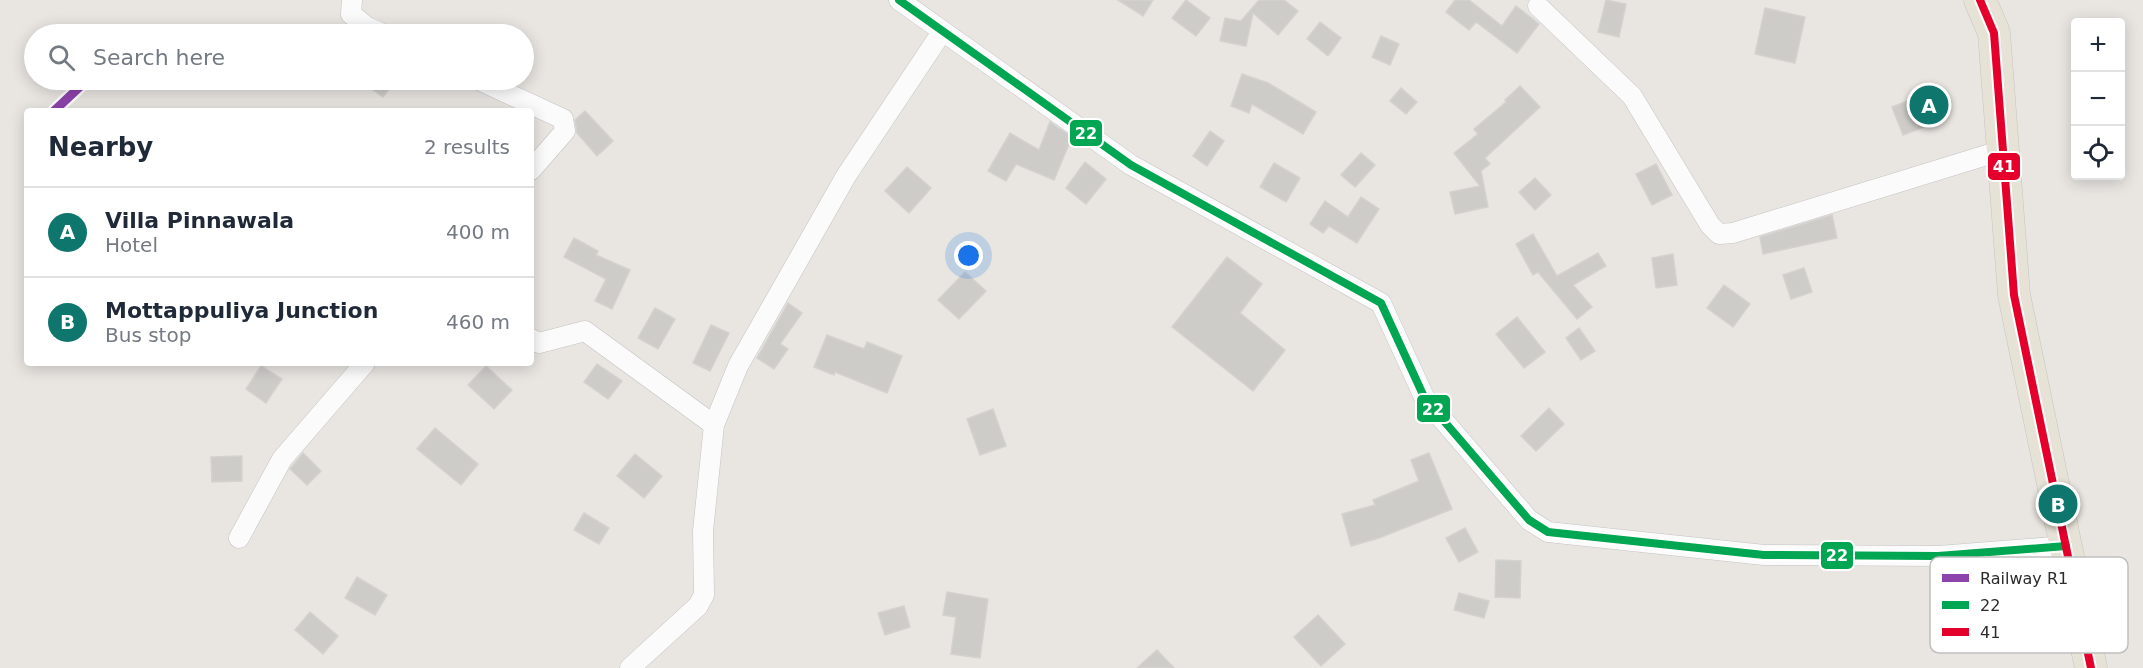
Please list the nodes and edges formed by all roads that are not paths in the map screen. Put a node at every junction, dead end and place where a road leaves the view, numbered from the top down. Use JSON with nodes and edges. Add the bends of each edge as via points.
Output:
{"nodes":[{"id":1,"x":352,"y":0,"type":"edge"},
{"id":2,"x":899,"y":0,"type":"edge"},
{"id":3,"x":1980,"y":0,"type":"edge"},
{"id":4,"x":1538,"y":6,"type":"dead end"},
{"id":5,"x":363,"y":24,"type":"edge"},
{"id":6,"x":942,"y":33,"type":"junction"},
{"id":7,"x":501,"y":90,"type":"edge"},
{"id":8,"x":2003,"y":150,"type":"junction"},
{"id":9,"x":534,"y":167,"type":"edge"},
{"id":10,"x":534,"y":340,"type":"edge"},
{"id":11,"x":362,"y":366,"type":"edge"},
{"id":12,"x":714,"y":425,"type":"junction"},
{"id":13,"x":239,"y":538,"type":"dead end"},
{"id":14,"x":2066,"y":546,"type":"junction"},
{"id":15,"x":2068,"y":557,"type":"edge"},
{"id":16,"x":2088,"y":653,"type":"edge"},
{"id":17,"x":630,"y":668,"type":"edge"},
{"id":18,"x":2091,"y":668,"type":"edge"}],
"edges":[{"from":1,"to":5,"type":"street","via":[[351,14]]},
{"from":2,"to":6,"type":"street"},
{"from":3,"to":8,"type":"main road","via":[[1994,33]]},
{"from":4,"to":8,"type":"street","via":[[1632,96],[1719,234],[1733,233]]},
{"from":6,"to":12,"type":"street","via":[[846,176],[738,366]]},
{"from":6,"to":14,"type":"street","via":[[1131,165],[1381,303],[1425,399],[1529,520],[1548,532],[1764,555],[1938,556]]},
{"from":7,"to":9,"type":"street","via":[[563,119],[565,131]]},
{"from":8,"to":14,"type":"main road","via":[[2014,295]]},
{"from":10,"to":12,"type":"street","via":[[539,343],[585,330]]},
{"from":11,"to":13,"type":"street","via":[[282,459]]},
{"from":12,"to":17,"type":"street","via":[[703,531],[704,595],[698,606]]},
{"from":14,"to":15,"type":"main road"},
{"from":16,"to":18,"type":"main road"}]}
